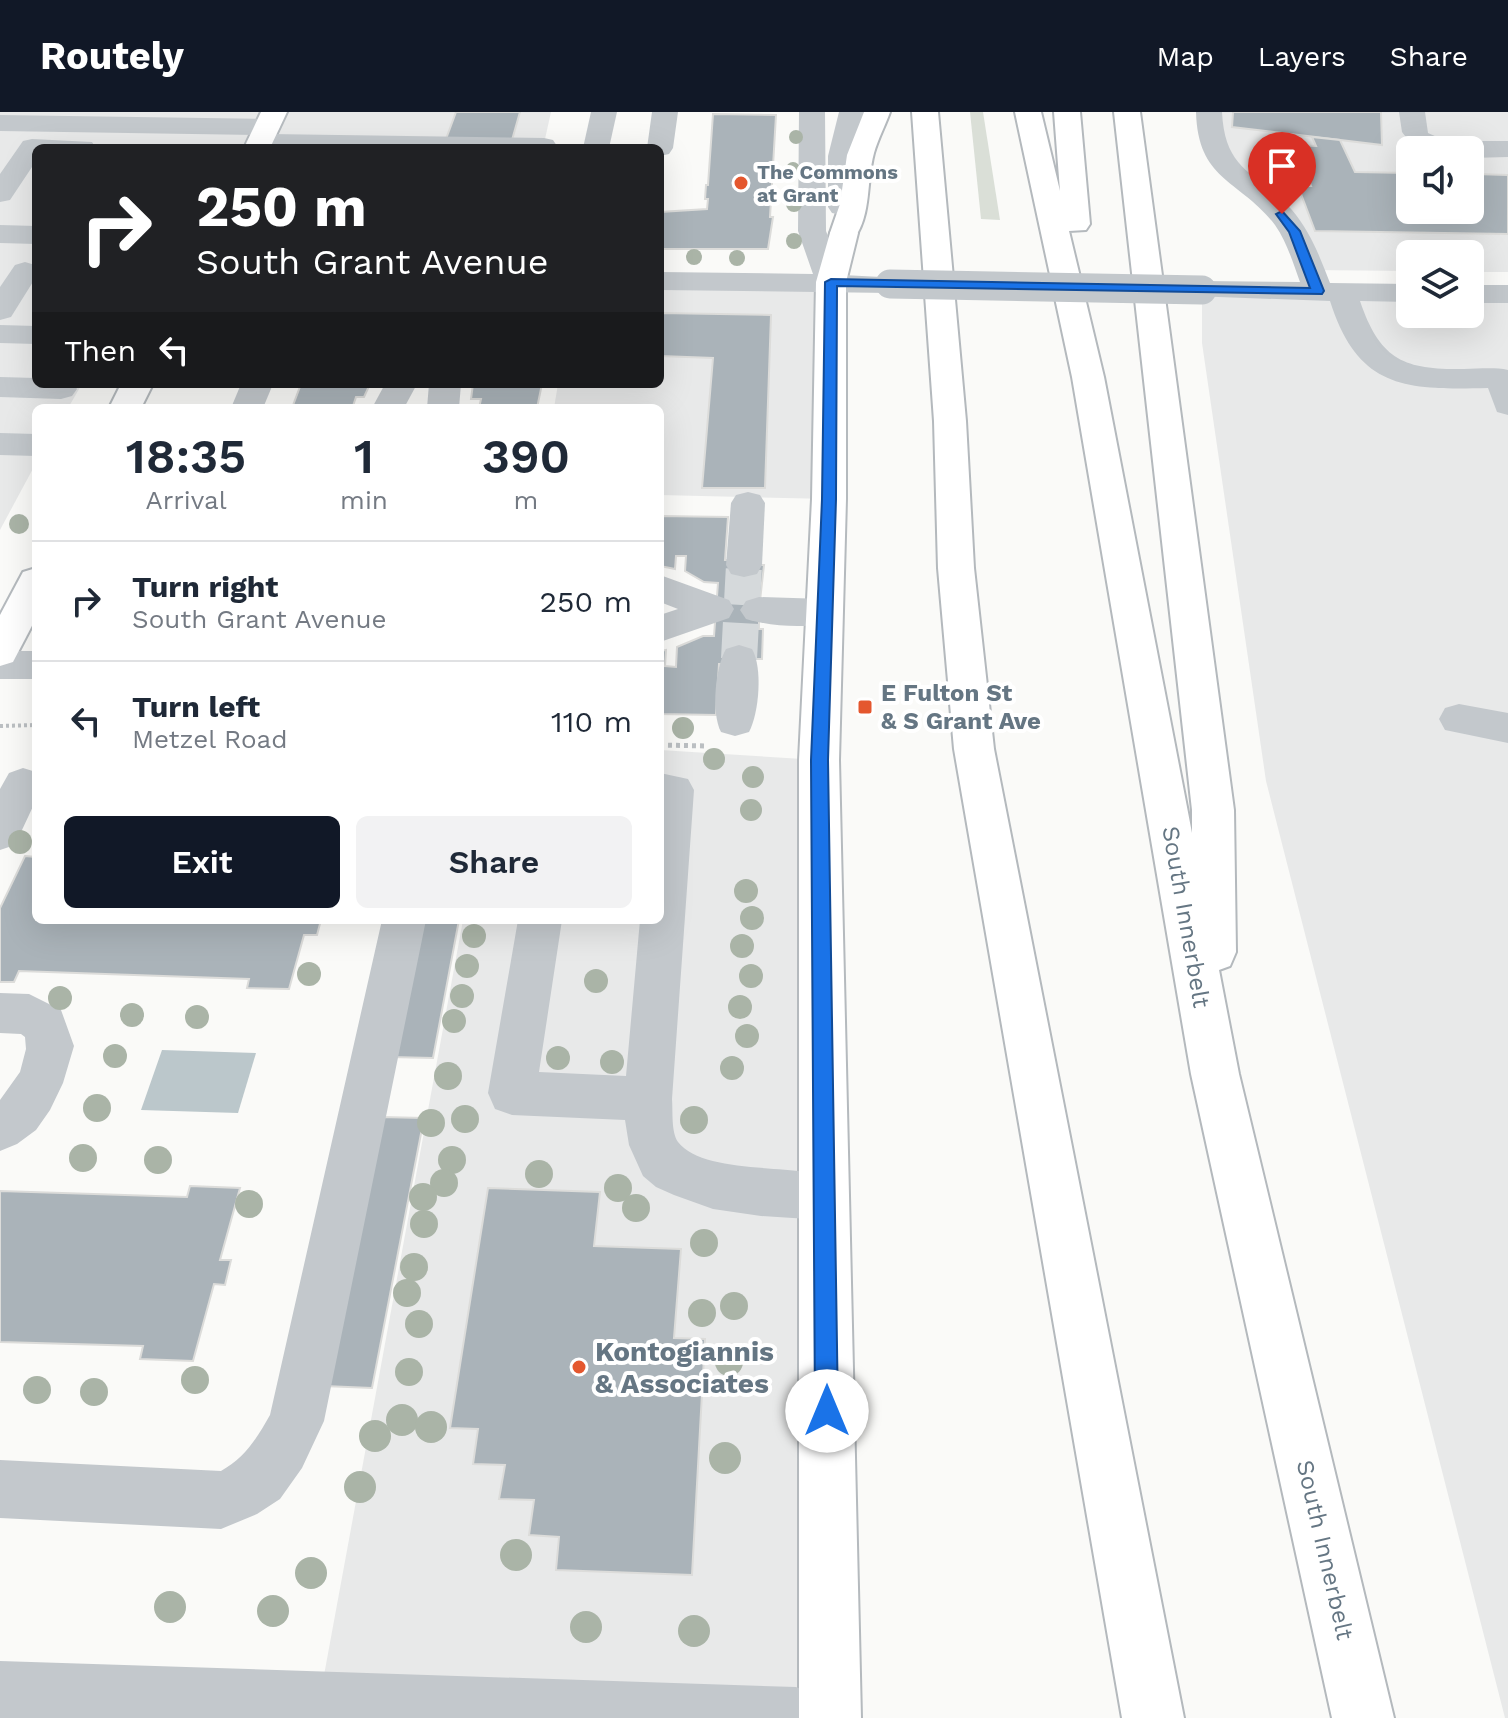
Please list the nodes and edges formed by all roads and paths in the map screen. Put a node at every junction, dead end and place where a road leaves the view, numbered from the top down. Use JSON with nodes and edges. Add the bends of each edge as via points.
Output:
{"nodes":[{"id":1,"x":604,"y":112,"type":"edge"},
{"id":2,"x":665,"y":112,"type":"edge"},
{"id":3,"x":812,"y":112,"type":"edge"},
{"id":4,"x":852,"y":112,"type":"edge"},
{"id":5,"x":877,"y":112,"type":"edge"},
{"id":6,"x":925,"y":112,"type":"edge"},
{"id":7,"x":1028,"y":112,"type":"edge"},
{"id":8,"x":1067,"y":112,"type":"edge"},
{"id":9,"x":1127,"y":112,"type":"edge"},
{"id":10,"x":1412,"y":112,"type":"edge"},
{"id":11,"x":1216,"y":117,"type":"edge"},
{"id":12,"x":0,"y":123,"type":"edge"},
{"id":13,"x":264,"y":132,"type":"edge"},
{"id":14,"x":545,"y":139,"type":"edge"},
{"id":15,"x":597,"y":144,"type":"edge"},
{"id":16,"x":661,"y":144,"type":"edge"},
{"id":17,"x":32,"y":147,"type":"edge"},
{"id":18,"x":1508,"y":149,"type":"edge"},
{"id":19,"x":0,"y":194,"type":"edge"},
{"id":20,"x":844,"y":233,"type":"junction"},
{"id":21,"x":0,"y":234,"type":"edge"},
{"id":22,"x":32,"y":235,"type":"edge"},
{"id":23,"x":23,"y":265,"type":"edge"},
{"id":24,"x":664,"y":281,"type":"edge"},
{"id":25,"x":831,"y":282,"type":"junction"},
{"id":26,"x":1330,"y":292,"type":"junction"},
{"id":27,"x":1396,"y":293,"type":"edge"},
{"id":28,"x":1484,"y":294,"type":"edge"},
{"id":29,"x":1508,"y":294,"type":"edge"},
{"id":30,"x":0,"y":311,"type":"edge"},
{"id":31,"x":0,"y":334,"type":"edge"},
{"id":32,"x":32,"y":335,"type":"edge"},
{"id":33,"x":1088,"y":377,"type":"junction"},
{"id":34,"x":0,"y":387,"type":"edge"},
{"id":35,"x":61,"y":389,"type":"dead end"},
{"id":36,"x":1508,"y":405,"type":"edge"},
{"id":37,"x":0,"y":444,"type":"edge"},
{"id":38,"x":32,"y":445,"type":"edge"},
{"id":39,"x":748,"y":503,"type":"dead end"},
{"id":40,"x":744,"y":565,"type":"tunnel mouth"},
{"id":41,"x":32,"y":589,"type":"edge"},
{"id":42,"x":664,"y":590,"type":"edge"},
{"id":43,"x":759,"y":610,"type":"dead end"},
{"id":44,"x":824,"y":612,"type":"junction"},
{"id":45,"x":664,"y":628,"type":"edge"},
{"id":46,"x":0,"y":652,"type":"edge"},
{"id":47,"x":739,"y":659,"type":"tunnel mouth"},
{"id":48,"x":0,"y":665,"type":"edge"},
{"id":49,"x":32,"y":665,"type":"edge"},
{"id":50,"x":1459,"y":719,"type":"dead end"},
{"id":51,"x":735,"y":721,"type":"dead end"},
{"id":52,"x":32,"y":725,"type":"edge"},
{"id":53,"x":0,"y":726,"type":"edge"},
{"id":54,"x":1508,"y":728,"type":"edge"},
{"id":55,"x":20,"y":784,"type":"edge"},
{"id":56,"x":664,"y":789,"type":"edge"},
{"id":57,"x":0,"y":833,"type":"edge"},
{"id":58,"x":664,"y":901,"type":"edge"},
{"id":59,"x":403,"y":924,"type":"edge"},
{"id":60,"x":539,"y":924,"type":"edge"},
{"id":61,"x":662,"y":924,"type":"edge"},
{"id":62,"x":0,"y":1013,"type":"edge"},
{"id":63,"x":1215,"y":1074,"type":"junction"},
{"id":64,"x":648,"y":1099,"type":"junction"},
{"id":65,"x":0,"y":1128,"type":"edge"},
{"id":66,"x":824,"y":1196,"type":"junction"},
{"id":67,"x":0,"y":1489,"type":"edge"},
{"id":68,"x":0,"y":1692,"type":"edge"},
{"id":69,"x":170,"y":1708,"type":"edge"},
{"id":70,"x":796,"y":1718,"type":"edge"},
{"id":71,"x":830,"y":1718,"type":"edge"},
{"id":72,"x":1153,"y":1718,"type":"edge"},
{"id":73,"x":1363,"y":1718,"type":"edge"}],
"edges":[{"from":1,"to":15,"type":"street"},
{"from":2,"to":16,"type":"street"},
{"from":3,"to":25,"type":"street","via":[[812,231]]},
{"from":4,"to":20,"type":"street","via":[[841,156]]},
{"from":5,"to":20,"type":"main road","via":[[860,155]]},
{"from":6,"to":72,"type":"main road","via":[[956,568],[974,749]]},
{"from":7,"to":33,"type":"main road","name":"South Innerbelt"},
{"from":8,"to":33,"type":"main road"},
{"from":9,"to":63,"type":"main road","via":[[1213,810]]},
{"from":10,"to":18,"type":"street","via":[[1414,132],[1432,146]]},
{"from":11,"to":26,"type":"street","via":[[1214,150],[1222,164],[1282,214]]},
{"from":12,"to":13,"type":"street"},
{"from":13,"to":14,"type":"street"},
{"from":17,"to":19,"type":"street"},
{"from":20,"to":25,"type":"main road"},
{"from":21,"to":22,"type":"street"},
{"from":23,"to":30,"type":"street"},
{"from":24,"to":25,"type":"street"},
{"from":25,"to":26,"type":"street","bridge":true},
{"from":25,"to":44,"type":"main road"},
{"from":26,"to":27,"type":"street"},
{"from":26,"to":36,"type":"street","via":[[1385,367],[1427,378],[1502,378]]},
{"from":28,"to":29,"type":"street"},
{"from":31,"to":32,"type":"street"},
{"from":33,"to":63,"type":"main road","name":"South Innerbelt"},
{"from":34,"to":35,"type":"street"},
{"from":37,"to":38,"type":"street"},
{"from":39,"to":40,"type":"street"},
{"from":41,"to":46,"type":"main road"},
{"from":42,"to":45,"type":"street","via":[[716,609]]},
{"from":43,"to":44,"type":"street"},
{"from":44,"to":66,"type":"main road","via":[[819,760]]},
{"from":47,"to":51,"type":"street"},
{"from":48,"to":49,"type":"street"},
{"from":50,"to":54,"type":"street"},
{"from":52,"to":53,"type":"path"},
{"from":55,"to":57,"type":"street"},
{"from":56,"to":58,"type":"street","via":[[673,790]]},
{"from":59,"to":67,"type":"street","via":[[296,1421],[274,1466],[246,1491],[221,1500]]},
{"from":60,"to":64,"type":"street","via":[[512,1093]]},
{"from":61,"to":64,"type":"street"},
{"from":62,"to":65,"type":"street","via":[[29,1014],[45,1025],[51,1046],[35,1094]]},
{"from":63,"to":73,"type":"main road","name":"South Innerbelt"},
{"from":64,"to":66,"type":"street","via":[[651,1141],[662,1162],[684,1175],[704,1183]]},
{"from":66,"to":71,"type":"main road"},
{"from":68,"to":69,"type":"street"},
{"from":69,"to":70,"type":"street"}]}
